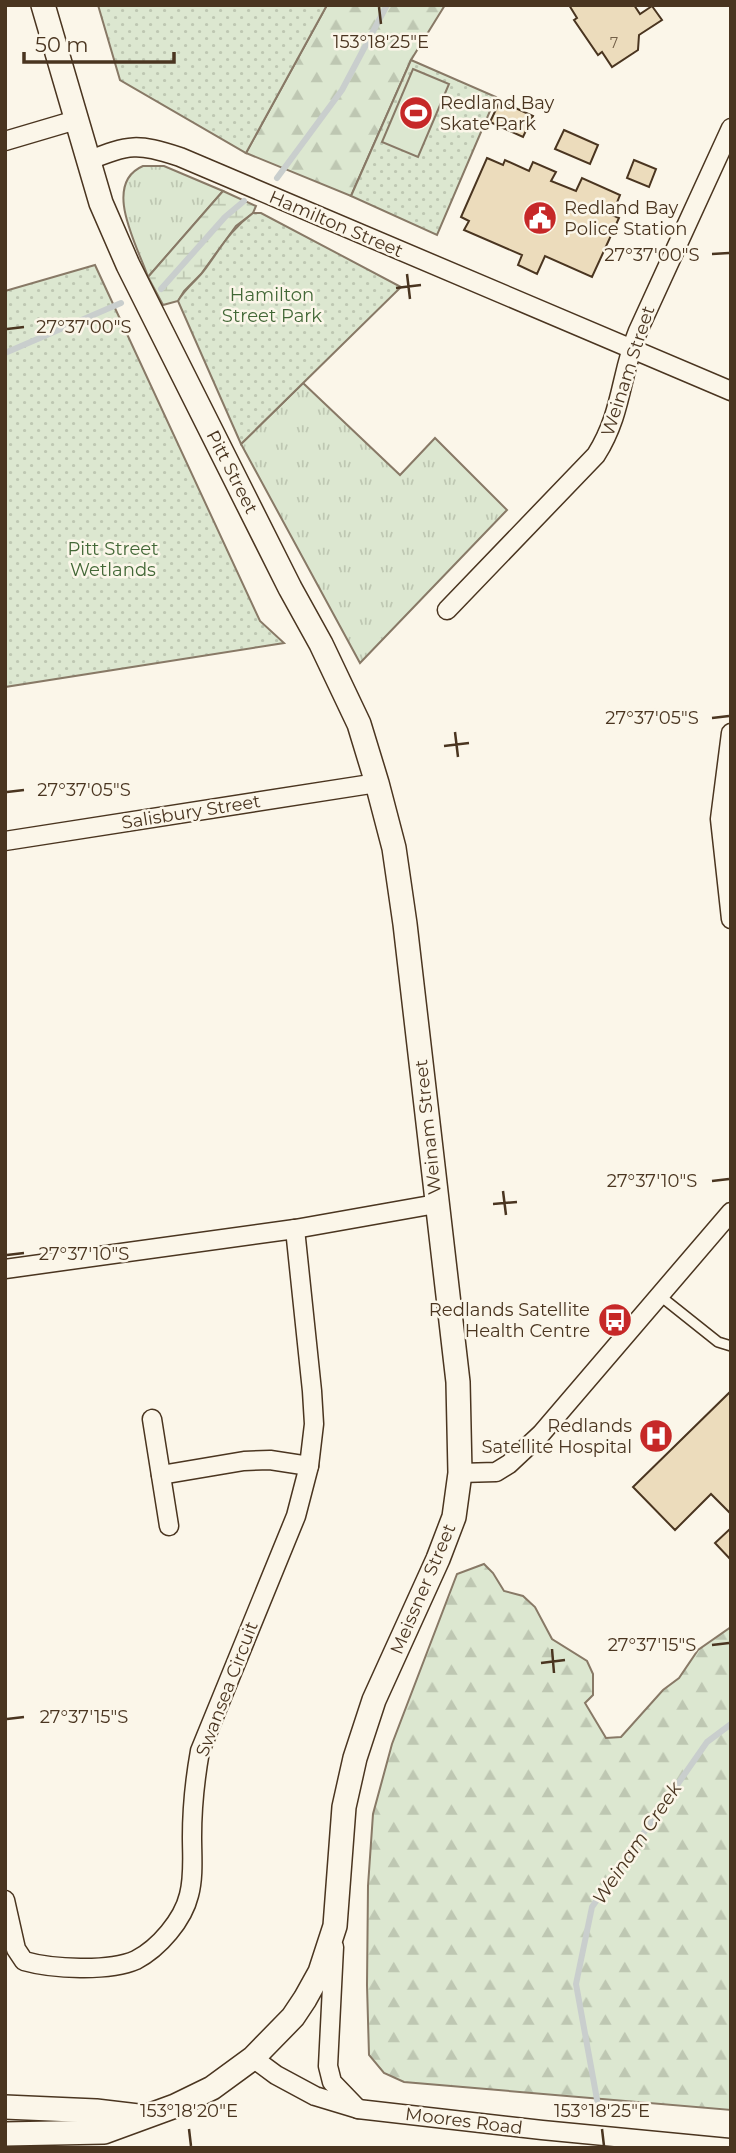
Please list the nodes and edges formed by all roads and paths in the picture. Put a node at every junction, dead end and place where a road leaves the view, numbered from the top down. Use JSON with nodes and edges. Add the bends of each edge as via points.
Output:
{"nodes":[{"id":1,"x":43,"y":5,"type":"edge"},
{"id":2,"x":76,"y":120,"type":"junction"},
{"id":3,"x":731,"y":128,"type":"edge"},
{"id":4,"x":5,"y":141,"type":"edge"},
{"id":5,"x":88,"y":161,"type":"junction"},
{"id":6,"x":631,"y":348,"type":"junction"},
{"id":7,"x":731,"y":391,"type":"edge"},
{"id":8,"x":447,"y":610,"type":"dead end"},
{"id":9,"x":731,"y":733,"type":"edge"},
{"id":10,"x":377,"y":783,"type":"junction"},
{"id":11,"x":5,"y":841,"type":"edge"},
{"id":12,"x":731,"y":919,"type":"edge"},
{"id":13,"x":436,"y":1204,"type":"junction"},
{"id":14,"x":731,"y":1212,"type":"edge"},
{"id":15,"x":295,"y":1229,"type":"junction"},
{"id":16,"x":5,"y":1269,"type":"edge"},
{"id":17,"x":659,"y":1295,"type":"junction"},
{"id":18,"x":731,"y":1346,"type":"edge"},
{"id":19,"x":152,"y":1419,"type":"dead end"},
{"id":20,"x":309,"y":1466,"type":"junction"},
{"id":21,"x":460,"y":1473,"type":"junction"},
{"id":22,"x":161,"y":1475,"type":"junction"},
{"id":23,"x":169,"y":1526,"type":"dead end"},
{"id":24,"x":5,"y":1900,"type":"edge"},
{"id":25,"x":335,"y":1926,"type":"junction"},
{"id":26,"x":253,"y":2058,"type":"junction"},
{"id":27,"x":5,"y":2108,"type":"edge"},
{"id":28,"x":358,"y":2109,"type":"junction"},
{"id":29,"x":142,"y":2117,"type":"junction"},
{"id":30,"x":5,"y":2134,"type":"edge"},
{"id":31,"x":729,"y":2148,"type":"edge"}],
"edges":[{"from":1,"to":2,"type":"street"},
{"from":2,"to":4,"type":"street"},
{"from":2,"to":5,"type":"street"},
{"from":3,"to":6,"type":"street","name":"Weinam Street"},
{"from":5,"to":6,"type":"street","name":"Hamilton Street","via":[[131,146],[147,146],[180,157]]},
{"from":5,"to":10,"type":"street","name":"Pitt Street","via":[[128,265],[359,724]]},
{"from":6,"to":7,"type":"street","name":"Hamilton Street"},
{"from":6,"to":8,"type":"street","name":"Weinam Street","via":[[614,422],[596,455]]},
{"from":9,"to":12,"type":"street","via":[[720,820]]},
{"from":10,"to":11,"type":"street","name":"Salisbury Street"},
{"from":10,"to":13,"type":"street","name":"Weinam Street","via":[[394,848],[405,924]]},
{"from":13,"to":15,"type":"street"},
{"from":13,"to":21,"type":"street","name":"Weinam Street","via":[[458,1382]]},
{"from":14,"to":17,"type":"street"},
{"from":15,"to":16,"type":"street"},
{"from":15,"to":20,"type":"street","name":"Swansea Circuit","via":[[314,1424]]},
{"from":17,"to":18,"type":"lane","via":[[718,1342]]},
{"from":17,"to":21,"type":"street","via":[[541,1434],[509,1464],[496,1472]]},
{"from":19,"to":22,"type":"street"},
{"from":20,"to":22,"type":"street","via":[[244,1461]]},
{"from":20,"to":24,"type":"street","name":"Swansea Circuit","via":[[296,1516],[200,1751],[194,1791],[193,1877],[182,1914],[154,1947],[134,1960],[59,1968],[24,1961],[16,1949]]},
{"from":21,"to":25,"type":"street","name":"Meissner Street","via":[[454,1517],[374,1700],[355,1758],[344,1807]]},
{"from":22,"to":23,"type":"street"},
{"from":25,"to":26,"type":"street","name":"Meissner Street","via":[[320,1972],[305,1999]]},
{"from":25,"to":28,"type":"street","via":[[328,2066],[332,2082]]},
{"from":26,"to":28,"type":"street","name":"Moores Road","via":[[315,2096]]},
{"from":26,"to":29,"type":"street","name":"Meissner Street","via":[[212,2088]]},
{"from":27,"to":29,"type":"street"},
{"from":28,"to":31,"type":"street","name":"Moores Road"},
{"from":29,"to":30,"type":"street","name":"Meissner Street","via":[[104,2132]]}]}
